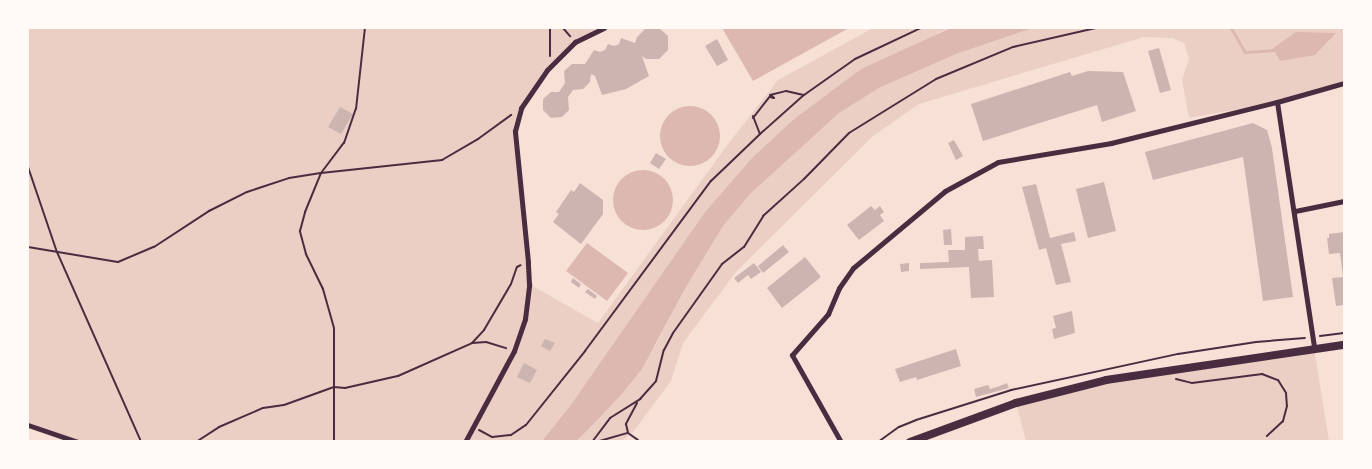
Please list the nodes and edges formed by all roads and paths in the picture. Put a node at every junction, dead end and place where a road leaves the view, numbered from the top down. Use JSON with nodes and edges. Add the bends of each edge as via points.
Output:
{"nodes":[{"id":1,"x":365,"y":28,"type":"edge"},
{"id":2,"x":550,"y":28,"type":"edge"},
{"id":3,"x":563,"y":28,"type":"edge"},
{"id":4,"x":604,"y":28,"type":"edge"},
{"id":5,"x":921,"y":28,"type":"edge"},
{"id":6,"x":1096,"y":28,"type":"edge"},
{"id":7,"x":575,"y":42,"type":"junction"},
{"id":8,"x":547,"y":70,"type":"junction"},
{"id":9,"x":1344,"y":83,"type":"edge"},
{"id":10,"x":804,"y":95,"type":"junction"},
{"id":11,"x":1277,"y":102,"type":"junction"},
{"id":12,"x":521,"y":108,"type":"junction"},
{"id":13,"x":760,"y":134,"type":"junction"},
{"id":14,"x":28,"y":167,"type":"edge"},
{"id":15,"x":321,"y":173,"type":"junction"},
{"id":16,"x":1344,"y":201,"type":"edge"},
{"id":17,"x":1295,"y":211,"type":"junction"},
{"id":18,"x":28,"y":246,"type":"edge"},
{"id":19,"x":57,"y":252,"type":"junction"},
{"id":20,"x":528,"y":262,"type":"junction"},
{"id":21,"x":472,"y":343,"type":"junction"},
{"id":22,"x":1344,"y":345,"type":"edge"},
{"id":23,"x":1314,"y":348,"type":"junction"},
{"id":24,"x":514,"y":351,"type":"junction"},
{"id":25,"x":1167,"y":371,"type":"junction"},
{"id":26,"x":334,"y":387,"type":"junction"},
{"id":27,"x":640,"y":399,"type":"junction"},
{"id":28,"x":28,"y":425,"type":"edge"},
{"id":29,"x":472,"y":427,"type":"junction"},
{"id":30,"x":628,"y":433,"type":"junction"},
{"id":31,"x":1267,"y":436,"type":"dead end"},
{"id":32,"x":638,"y":440,"type":"dead end"},
{"id":33,"x":78,"y":442,"type":"edge"},
{"id":34,"x":142,"y":442,"type":"edge"},
{"id":35,"x":196,"y":442,"type":"edge"},
{"id":36,"x":334,"y":442,"type":"edge"},
{"id":37,"x":465,"y":442,"type":"edge"},
{"id":38,"x":594,"y":442,"type":"edge"},
{"id":39,"x":841,"y":442,"type":"edge"},
{"id":40,"x":910,"y":442,"type":"edge"}],
"edges":[{"from":1,"to":15,"type":"path","via":[[356,109],[344,143]]},
{"from":2,"to":8,"type":"path","via":[[551,52]]},
{"from":3,"to":7,"type":"path"},
{"from":4,"to":7,"type":"street"},
{"from":5,"to":10,"type":"path","via":[[855,59]]},
{"from":6,"to":27,"type":"path","via":[[1013,47],[945,76],[849,133],[763,216],[744,247],[722,264],[673,333],[664,350],[656,381]]},
{"from":7,"to":8,"type":"street"},
{"from":8,"to":12,"type":"street"},
{"from":9,"to":11,"type":"street"},
{"from":10,"to":13,"type":"path"},
{"from":10,"to":13,"type":"path","via":[[786,91],[770,95],[769,99],[774,98],[771,95],[753,118],[757,119],[757,115],[753,116],[756,125]]},
{"from":11,"to":17,"type":"street"},
{"from":11,"to":39,"type":"street","via":[[1117,142],[998,162],[945,191],[853,268],[839,288],[828,314],[792,355]]},
{"from":12,"to":15,"type":"path","via":[[442,160]]},
{"from":12,"to":20,"type":"street","via":[[515,130]]},
{"from":13,"to":29,"type":"path","via":[[711,181],[526,425],[511,435],[492,437]]},
{"from":14,"to":19,"type":"path"},
{"from":15,"to":19,"type":"path","via":[[289,178],[247,192],[208,211],[154,247],[125,260],[104,261]]},
{"from":15,"to":26,"type":"path","via":[[300,231],[306,254],[323,289],[334,328]]},
{"from":16,"to":17,"type":"street"},
{"from":17,"to":23,"type":"street"},
{"from":18,"to":19,"type":"path"},
{"from":19,"to":34,"type":"path"},
{"from":20,"to":21,"type":"path","via":[[517,267],[503,298],[484,330]]},
{"from":20,"to":24,"type":"street","via":[[525,319]]},
{"from":21,"to":24,"type":"path","via":[[486,342]]},
{"from":21,"to":26,"type":"path","via":[[398,376],[345,388]]},
{"from":22,"to":23,"type":"main road"},
{"from":23,"to":25,"type":"main road"},
{"from":24,"to":29,"type":"street"},
{"from":25,"to":31,"type":"path","via":[[1177,380],[1192,383],[1262,374],[1278,380],[1286,393],[1287,406],[1283,421]]},
{"from":25,"to":40,"type":"main road","via":[[1049,393]]},
{"from":26,"to":35,"type":"path","via":[[284,405],[263,408],[220,427]]},
{"from":26,"to":36,"type":"path"},
{"from":27,"to":30,"type":"path","via":[[626,424]]},
{"from":27,"to":38,"type":"path","via":[[610,418]]},
{"from":28,"to":33,"type":"street"},
{"from":29,"to":37,"type":"street"},
{"from":30,"to":32,"type":"path"},
{"from":30,"to":38,"type":"path"}]}
